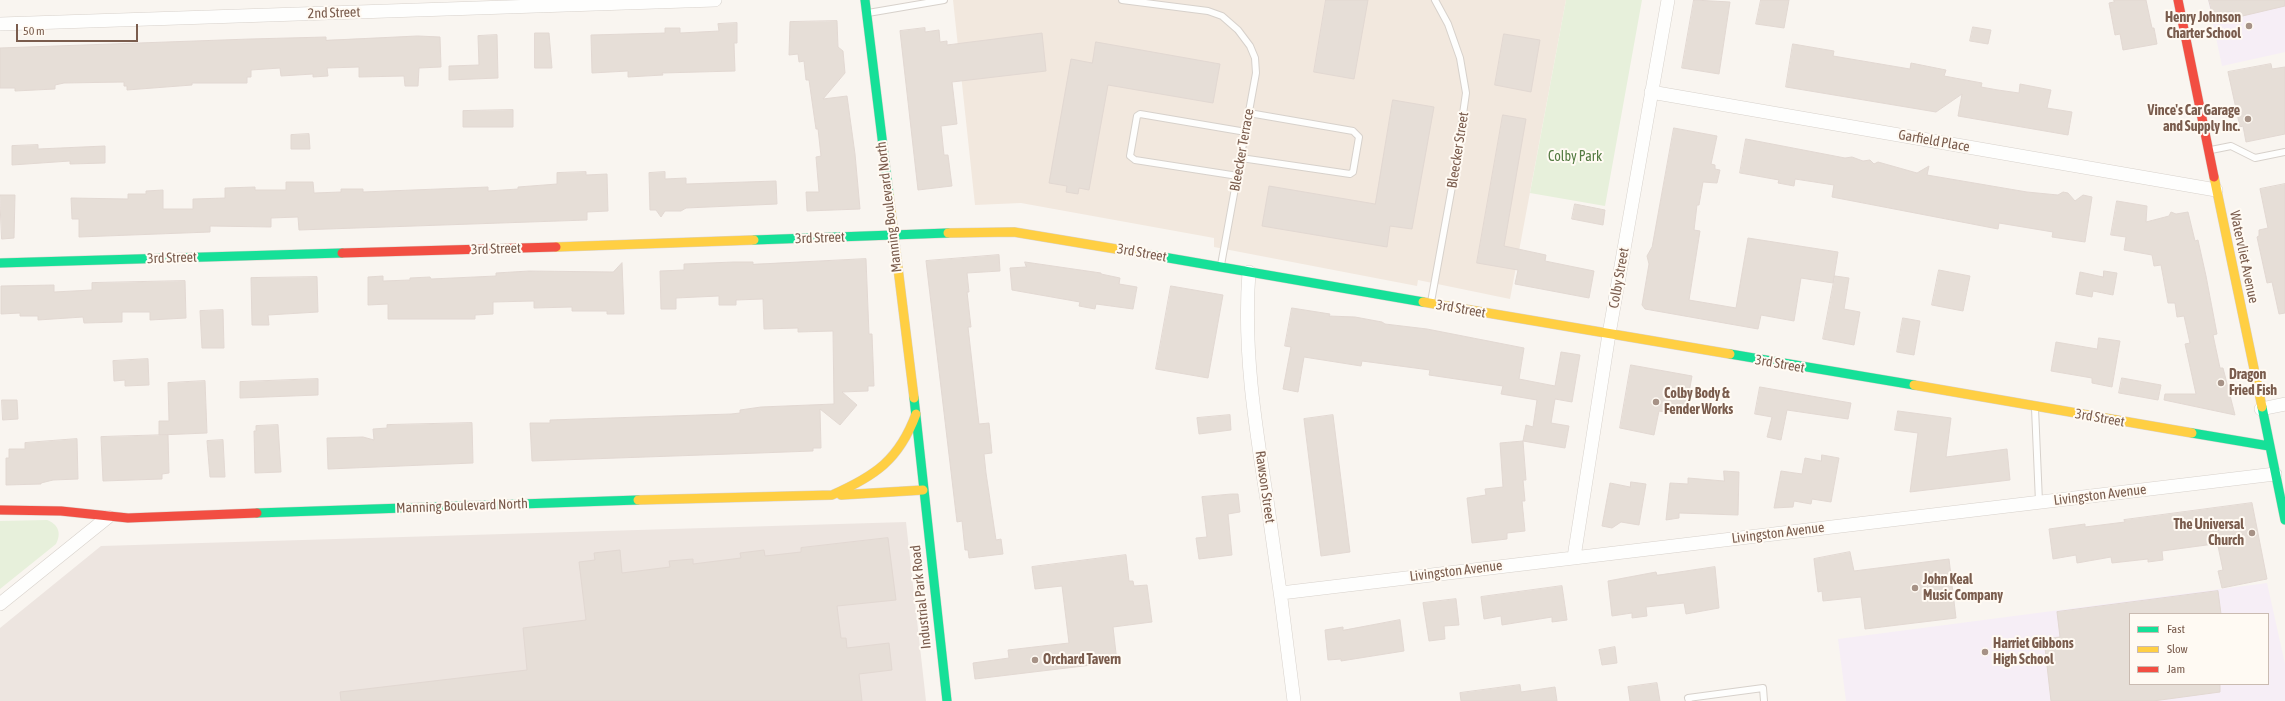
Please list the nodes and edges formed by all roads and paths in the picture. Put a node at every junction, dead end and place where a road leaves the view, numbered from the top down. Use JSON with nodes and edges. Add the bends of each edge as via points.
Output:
{"nodes":[{"id":1,"x":715,"y":0,"type":"edge"},
{"id":2,"x":865,"y":0,"type":"edge"},
{"id":3,"x":944,"y":0,"type":"edge"},
{"id":4,"x":1122,"y":0,"type":"edge"},
{"id":5,"x":1435,"y":0,"type":"edge"},
{"id":6,"x":1668,"y":0,"type":"edge"},
{"id":7,"x":2178,"y":0,"type":"edge"},
{"id":8,"x":866,"y":13,"type":"junction"},
{"id":9,"x":0,"y":24,"type":"edge"},
{"id":10,"x":1651,"y":92,"type":"junction"},
{"id":11,"x":1249,"y":113,"type":"junction"},
{"id":12,"x":1246,"y":132,"type":"junction"},
{"id":13,"x":2209,"y":151,"type":"junction"},
{"id":14,"x":2285,"y":152,"type":"edge"},
{"id":15,"x":1241,"y":158,"type":"junction"},
{"id":16,"x":1238,"y":176,"type":"junction"},
{"id":17,"x":2216,"y":190,"type":"junction"},
{"id":18,"x":892,"y":234,"type":"junction"},
{"id":19,"x":0,"y":263,"type":"edge"},
{"id":20,"x":1221,"y":267,"type":"junction"},
{"id":21,"x":1249,"y":272,"type":"junction"},
{"id":22,"x":1431,"y":303,"type":"junction"},
{"id":23,"x":1609,"y":334,"type":"junction"},
{"id":24,"x":2285,"y":404,"type":"edge"},
{"id":25,"x":2035,"y":407,"type":"junction"},
{"id":26,"x":2262,"y":409,"type":"junction"},
{"id":27,"x":916,"y":414,"type":"junction"},
{"id":28,"x":2270,"y":446,"type":"junction"},
{"id":29,"x":2275,"y":474,"type":"junction"},
{"id":30,"x":923,"y":490,"type":"junction"},
{"id":31,"x":832,"y":496,"type":"junction"},
{"id":32,"x":2039,"y":502,"type":"junction"},
{"id":33,"x":0,"y":510,"type":"edge"},
{"id":34,"x":108,"y":517,"type":"junction"},
{"id":35,"x":2285,"y":520,"type":"edge"},
{"id":36,"x":1574,"y":557,"type":"junction"},
{"id":37,"x":1281,"y":593,"type":"junction"},
{"id":38,"x":0,"y":604,"type":"edge"},
{"id":39,"x":947,"y":701,"type":"edge"},
{"id":40,"x":1294,"y":701,"type":"edge"},
{"id":41,"x":1689,"y":701,"type":"edge"},
{"id":42,"x":1764,"y":701,"type":"edge"}],
"edges":[{"from":1,"to":9,"type":"street","name":"2nd Street"},
{"from":2,"to":8,"type":"street","name":"Manning Boulevard North"},
{"from":3,"to":8,"type":"lane"},
{"from":4,"to":11,"type":"lane","name":"Bleecker Terrace","via":[[1215,13],[1228,20],[1243,36],[1253,52],[1257,66]]},
{"from":5,"to":22,"type":"lane","name":"Bleecker Street","via":[[1448,24],[1460,58],[1466,93]]},
{"from":6,"to":10,"type":"street","name":"Colby Street"},
{"from":7,"to":13,"type":"street","name":"Watervliet Avenue"},
{"from":8,"to":18,"type":"street","name":"Manning Boulevard North"},
{"from":10,"to":17,"type":"street","name":"Garfield Place"},
{"from":10,"to":23,"type":"street","name":"Colby Street"},
{"from":11,"to":12,"type":"lane","name":"Bleecker Terrace"},
{"from":11,"to":15,"type":"lane","via":[[1352,131],[1359,137],[1353,172],[1350,174]]},
{"from":12,"to":15,"type":"lane","name":"Bleecker Terrace"},
{"from":12,"to":16,"type":"lane","via":[[1140,114],[1130,156],[1135,160]]},
{"from":13,"to":14,"type":"lane","via":[[2231,146],[2255,158]]},
{"from":13,"to":17,"type":"street","name":"Watervliet Avenue"},
{"from":15,"to":16,"type":"lane","name":"Bleecker Terrace"},
{"from":16,"to":20,"type":"lane","name":"Bleecker Terrace"},
{"from":17,"to":26,"type":"street","name":"Watervliet Avenue"},
{"from":18,"to":19,"type":"street","name":"3rd Street","via":[[624,245]]},
{"from":18,"to":20,"type":"street","name":"3rd Street","via":[[995,231],[1023,233]]},
{"from":18,"to":27,"type":"street","name":"Manning Boulevard North"},
{"from":20,"to":21,"type":"street","name":"3rd Street"},
{"from":21,"to":22,"type":"street","name":"3rd Street"},
{"from":21,"to":37,"type":"street","name":"Rawson Street","via":[[1246,324],[1252,400]]},
{"from":22,"to":23,"type":"street","name":"3rd Street"},
{"from":23,"to":25,"type":"street","name":"3rd Street"},
{"from":23,"to":36,"type":"street","name":"Colby Street"},
{"from":24,"to":26,"type":"street"},
{"from":25,"to":28,"type":"street","name":"3rd Street"},
{"from":25,"to":32,"type":"lane"},
{"from":26,"to":28,"type":"street","name":"Watervliet Avenue"},
{"from":27,"to":30,"type":"street","name":"Manning Boulevard North"},
{"from":27,"to":31,"type":"street","name":"Manning Boulevard North","via":[[912,428],[898,454],[887,466]]},
{"from":28,"to":29,"type":"street","name":"Watervliet Avenue"},
{"from":29,"to":32,"type":"street","name":"Livingston Avenue"},
{"from":29,"to":35,"type":"street","name":"Watervliet Avenue"},
{"from":30,"to":31,"type":"street"},
{"from":30,"to":39,"type":"street","name":"Industrial Park Road"},
{"from":31,"to":34,"type":"street","name":"Manning Boulevard North","via":[[549,502]]},
{"from":32,"to":36,"type":"street","name":"Livingston Avenue"},
{"from":33,"to":34,"type":"street","via":[[61,511]]},
{"from":34,"to":38,"type":"street"},
{"from":36,"to":37,"type":"street","name":"Livingston Avenue"},
{"from":37,"to":40,"type":"street","name":"Rawson Street"},
{"from":41,"to":42,"type":"lane","via":[[1688,698],[1762,688]]}]}
